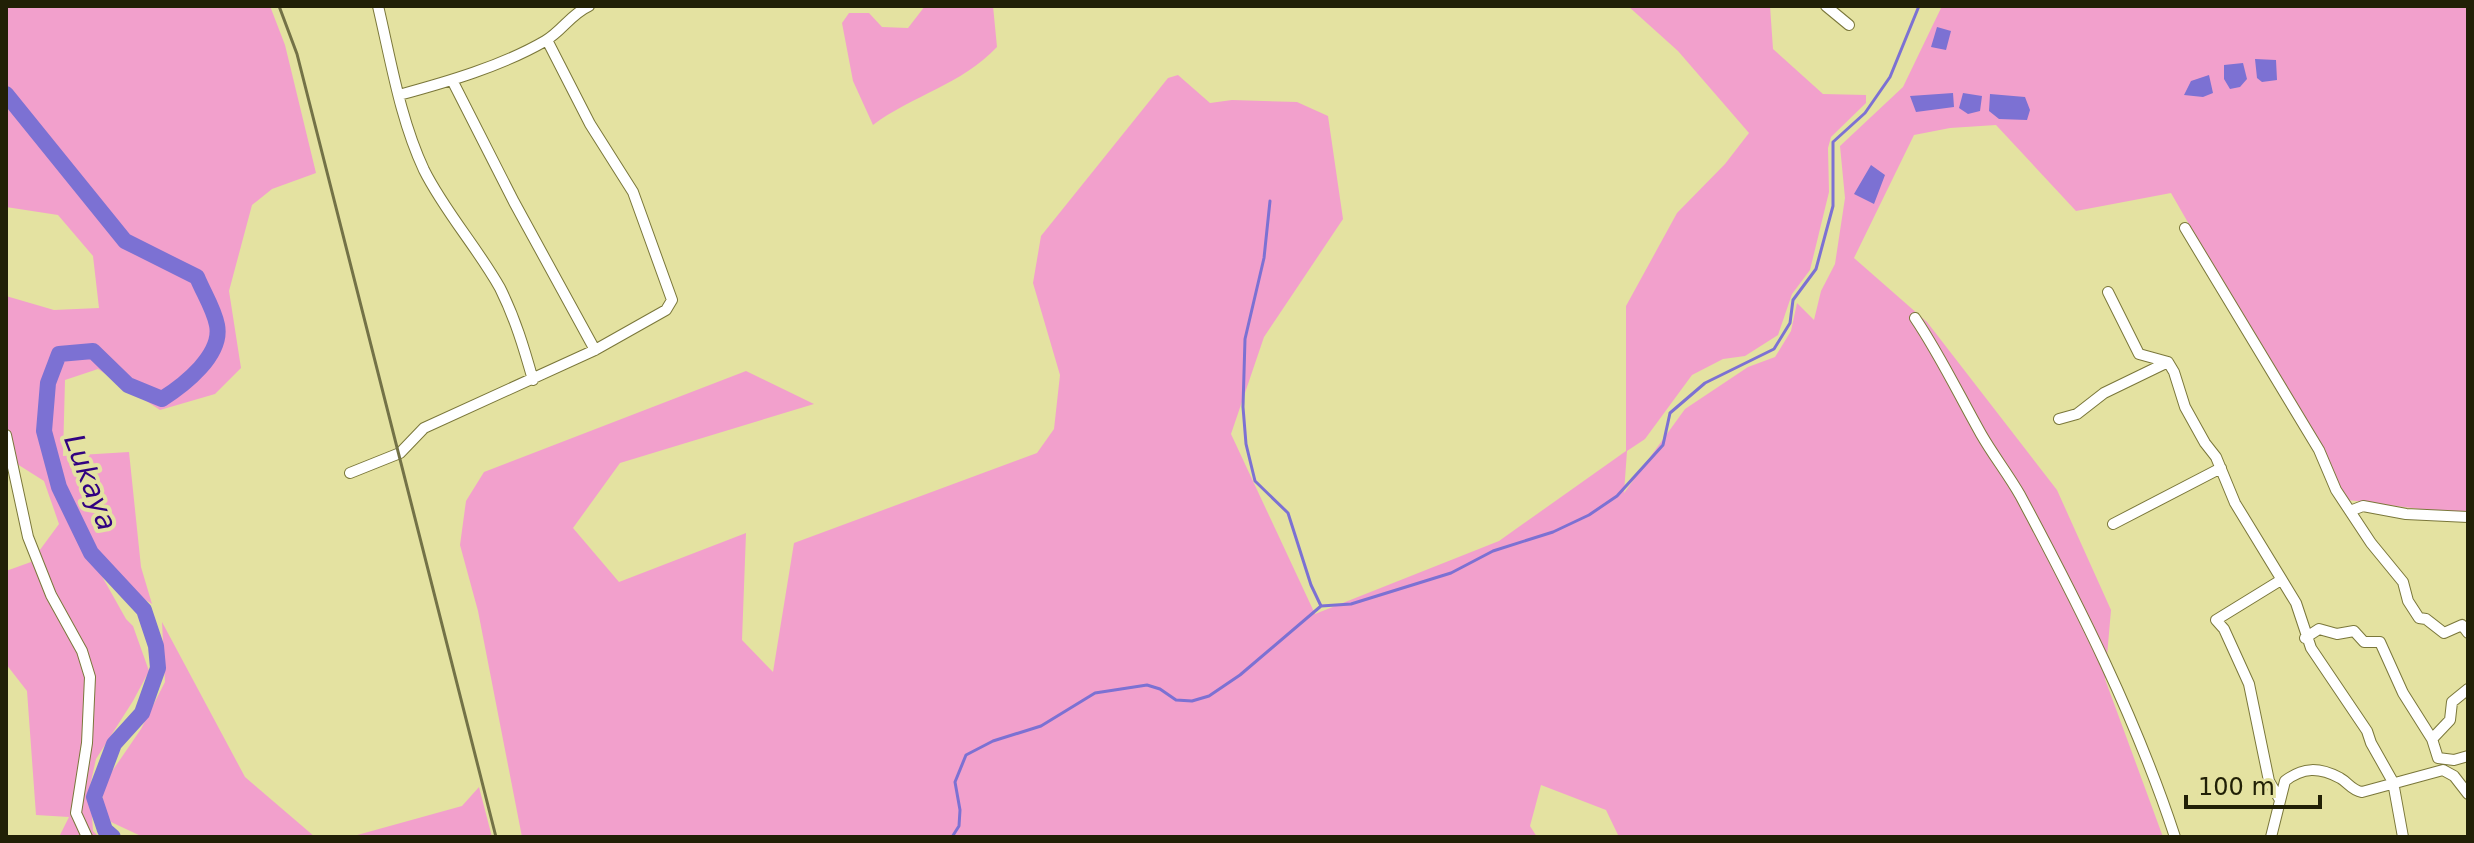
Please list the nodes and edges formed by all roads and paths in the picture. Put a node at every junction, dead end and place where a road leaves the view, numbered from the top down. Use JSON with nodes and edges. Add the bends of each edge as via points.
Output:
{"nodes":[{"id":1,"x":378,"y":6,"type":"edge"},
{"id":2,"x":589,"y":6,"type":"edge"},
{"id":3,"x":1826,"y":6,"type":"edge"},
{"id":4,"x":1849,"y":25,"type":"dead end"},
{"id":5,"x":547,"y":40,"type":"junction"},
{"id":6,"x":453,"y":82,"type":"junction"},
{"id":7,"x":399,"y":95,"type":"junction"},
{"id":8,"x":2185,"y":228,"type":"dead end"},
{"id":9,"x":2108,"y":292,"type":"dead end"},
{"id":10,"x":1915,"y":318,"type":"dead end"},
{"id":11,"x":595,"y":350,"type":"junction"},
{"id":12,"x":2168,"y":362,"type":"junction"},
{"id":13,"x":533,"y":380,"type":"junction"},
{"id":14,"x":2059,"y":419,"type":"dead end"},
{"id":15,"x":6,"y":435,"type":"edge"},
{"id":16,"x":2221,"y":468,"type":"junction"},
{"id":17,"x":350,"y":473,"type":"dead end"},
{"id":18,"x":2350,"y":511,"type":"junction"},
{"id":19,"x":2468,"y":517,"type":"edge"},
{"id":20,"x":2113,"y":524,"type":"dead end"},
{"id":21,"x":2281,"y":580,"type":"junction"},
{"id":22,"x":2468,"y":633,"type":"edge"},
{"id":23,"x":2305,"y":638,"type":"junction"},
{"id":24,"x":2468,"y":689,"type":"edge"},
{"id":25,"x":2432,"y":739,"type":"junction"},
{"id":26,"x":2468,"y":756,"type":"edge"},
{"id":27,"x":2393,"y":782,"type":"junction"},
{"id":28,"x":2468,"y":794,"type":"edge"},
{"id":29,"x":2280,"y":800,"type":"junction"},
{"id":30,"x":87,"y":837,"type":"edge"},
{"id":31,"x":2175,"y":837,"type":"edge"},
{"id":32,"x":2271,"y":837,"type":"edge"},
{"id":33,"x":2403,"y":837,"type":"edge"}],
"edges":[{"from":1,"to":7,"type":"street"},
{"from":2,"to":5,"type":"street"},
{"from":3,"to":4,"type":"street"},
{"from":5,"to":6,"type":"street"},
{"from":5,"to":11,"type":"street","via":[[633,192],[672,300],[666,310]]},
{"from":6,"to":7,"type":"street"},
{"from":6,"to":11,"type":"street"},
{"from":7,"to":13,"type":"street","via":[[422,165],[501,291]]},
{"from":8,"to":18,"type":"street"},
{"from":9,"to":12,"type":"street","via":[[2139,354]]},
{"from":10,"to":31,"type":"street","via":[[2017,491],[2091,633],[2157,782]]},
{"from":11,"to":13,"type":"street"},
{"from":12,"to":14,"type":"street"},
{"from":12,"to":16,"type":"street","via":[[2185,407]]},
{"from":13,"to":17,"type":"street","via":[[424,428],[400,453]]},
{"from":15,"to":30,"type":"street","via":[[28,537],[90,677],[76,813]]},
{"from":16,"to":20,"type":"street"},
{"from":16,"to":21,"type":"street","via":[[2235,503]]},
{"from":18,"to":19,"type":"street","via":[[2363,506]]},
{"from":18,"to":22,"type":"street","via":[[2403,582],[2419,618],[2444,633],[2462,625]]},
{"from":21,"to":23,"type":"street","via":[[2296,603]]},
{"from":21,"to":29,"type":"street","via":[[2216,620],[2249,684],[2269,781]]},
{"from":23,"to":25,"type":"street","via":[[2319,629],[2337,634],[2351,630],[2364,642],[2380,642]]},
{"from":23,"to":27,"type":"street","via":[[2367,731]]},
{"from":24,"to":25,"type":"street","via":[[2452,702],[2450,720]]},
{"from":25,"to":26,"type":"street","via":[[2438,758]]},
{"from":27,"to":28,"type":"street","via":[[2443,770]]},
{"from":27,"to":29,"type":"street","via":[[2362,792],[2342,779],[2304,769],[2285,781]]},
{"from":27,"to":33,"type":"street"},
{"from":29,"to":32,"type":"street"}]}
